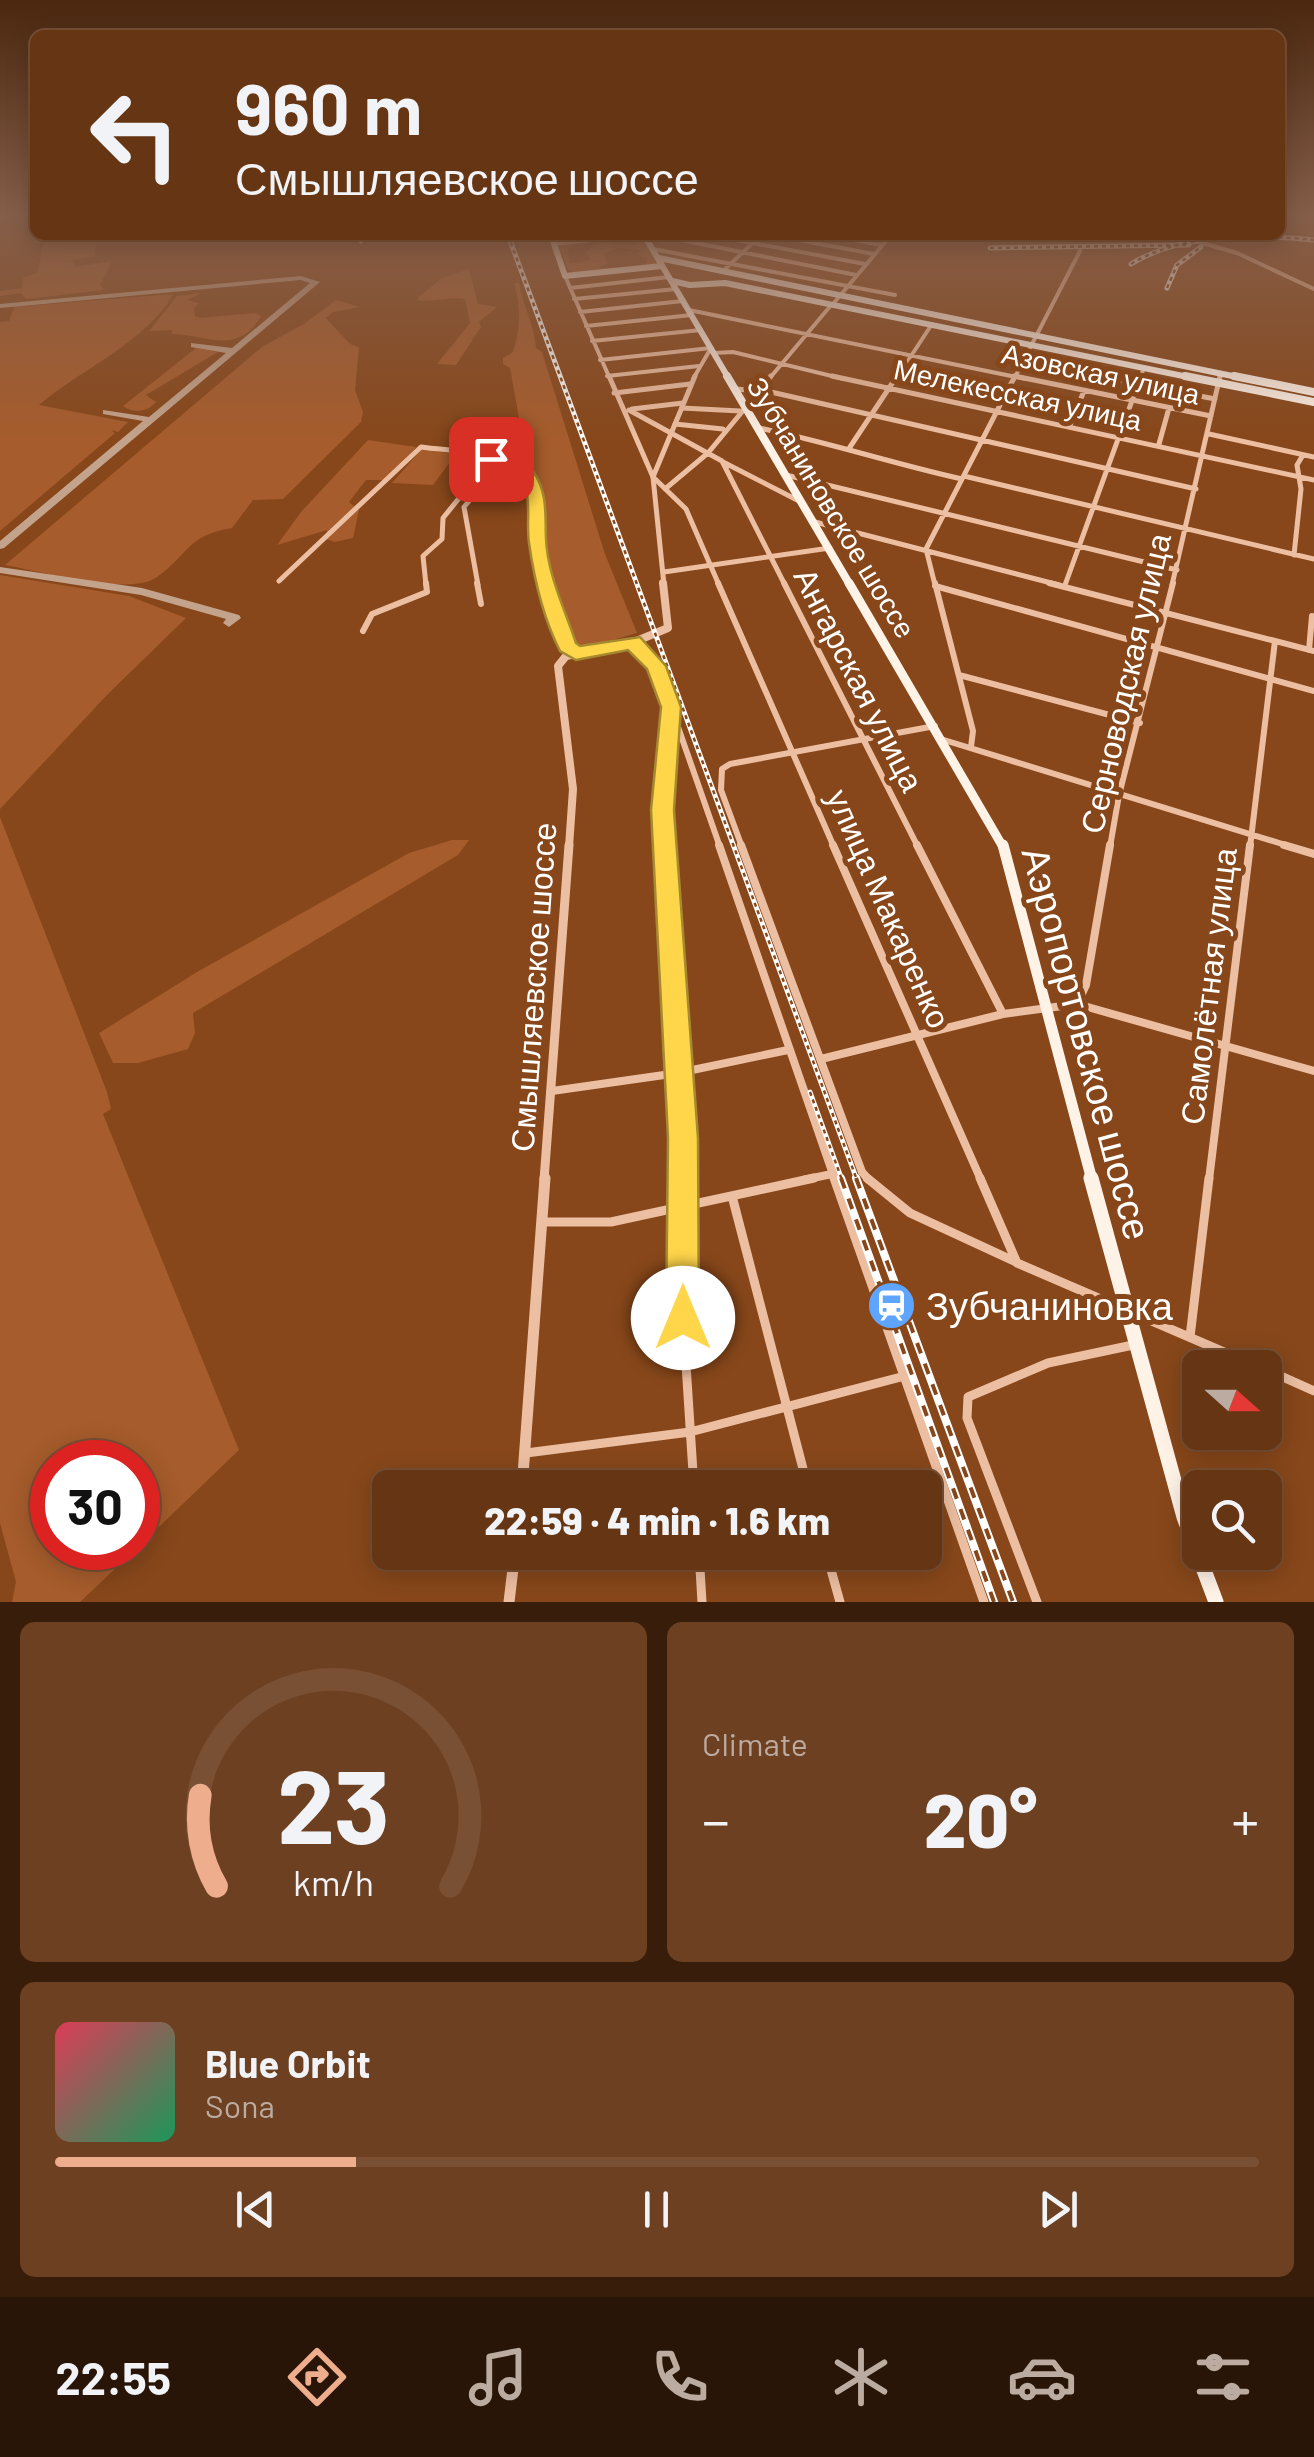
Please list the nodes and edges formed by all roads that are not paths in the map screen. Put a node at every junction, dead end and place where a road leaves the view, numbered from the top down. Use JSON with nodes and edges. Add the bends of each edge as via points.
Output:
{"nodes":[{"id":1,"x":571,"y":290,"type":"edge"},
{"id":2,"x":677,"y":290,"type":"edge"},
{"id":3,"x":689,"y":290,"type":"edge"},
{"id":4,"x":766,"y":290,"type":"edge"},
{"id":5,"x":792,"y":290,"type":"edge"},
{"id":6,"x":844,"y":290,"type":"edge"},
{"id":7,"x":870,"y":290,"type":"edge"},
{"id":8,"x":1060,"y":290,"type":"edge"},
{"id":9,"x":896,"y":295,"type":"dead end"},
{"id":10,"x":680,"y":296,"type":"junction"},
{"id":11,"x":574,"y":299,"type":"junction"},
{"id":12,"x":836,"y":300,"type":"junction"},
{"id":13,"x":908,"y":311,"type":"junction"},
{"id":14,"x":580,"y":312,"type":"junction"},
{"id":15,"x":691,"y":313,"type":"junction"},
{"id":16,"x":902,"y":318,"type":"junction"},
{"id":17,"x":932,"y":324,"type":"junction"},
{"id":18,"x":586,"y":326,"type":"junction"},
{"id":19,"x":701,"y":330,"type":"junction"},
{"id":20,"x":807,"y":332,"type":"junction"},
{"id":21,"x":1036,"y":336,"type":"junction"},
{"id":22,"x":592,"y":341,"type":"junction"},
{"id":23,"x":1032,"y":344,"type":"junction"},
{"id":24,"x":712,"y":350,"type":"junction"},
{"id":25,"x":910,"y":354,"type":"junction"},
{"id":26,"x":600,"y":360,"type":"junction"},
{"id":27,"x":1022,"y":360,"type":"junction"},
{"id":28,"x":782,"y":365,"type":"junction"},
{"id":29,"x":699,"y":366,"type":"junction"},
{"id":30,"x":1144,"y":367,"type":"junction"},
{"id":31,"x":607,"y":376,"type":"junction"},
{"id":32,"x":1015,"y":376,"type":"junction"},
{"id":33,"x":1220,"y":378,"type":"junction"},
{"id":34,"x":690,"y":384,"type":"junction"},
{"id":35,"x":1138,"y":384,"type":"junction"},
{"id":36,"x":887,"y":387,"type":"junction"},
{"id":37,"x":736,"y":389,"type":"junction"},
{"id":38,"x":760,"y":390,"type":"junction"},
{"id":39,"x":1084,"y":391,"type":"junction"},
{"id":40,"x":1314,"y":392,"type":"edge"},
{"id":41,"x":614,"y":393,"type":"junction"},
{"id":42,"x":1215,"y":399,"type":"junction"},
{"id":43,"x":1132,"y":401,"type":"junction"},
{"id":44,"x":1314,"y":402,"type":"edge"},
{"id":45,"x":683,"y":405,"type":"junction"},
{"id":46,"x":1168,"y":408,"type":"junction"},
{"id":47,"x":743,"y":409,"type":"junction"},
{"id":48,"x":625,"y":410,"type":"junction"},
{"id":49,"x":998,"y":411,"type":"junction"},
{"id":50,"x":869,"y":414,"type":"junction"},
{"id":51,"x":1211,"y":416,"type":"junction"},
{"id":52,"x":675,"y":424,"type":"junction"},
{"id":53,"x":1070,"y":425,"type":"junction"},
{"id":54,"x":724,"y":428,"type":"junction"},
{"id":55,"x":759,"y":428,"type":"junction"},
{"id":56,"x":671,"y":432,"type":"junction"},
{"id":57,"x":1210,"y":434,"type":"junction"},
{"id":58,"x":1120,"y":437,"type":"junction"},
{"id":59,"x":983,"y":440,"type":"junction"},
{"id":60,"x":1159,"y":444,"type":"junction"},
{"id":61,"x":850,"y":447,"type":"junction"},
{"id":62,"x":708,"y":453,"type":"junction"},
{"id":63,"x":1205,"y":455,"type":"junction"},
{"id":64,"x":1304,"y":455,"type":"junction"},
{"id":65,"x":1314,"y":458,"type":"edge"},
{"id":66,"x":491,"y":459,"type":"junction"},
{"id":67,"x":722,"y":462,"type":"junction"},
{"id":68,"x":1109,"y":469,"type":"junction"},
{"id":69,"x":786,"y":474,"type":"junction"},
{"id":70,"x":1298,"y":476,"type":"junction"},
{"id":71,"x":654,"y":478,"type":"junction"},
{"id":72,"x":963,"y":478,"type":"junction"},
{"id":73,"x":1314,"y":480,"type":"edge"},
{"id":74,"x":665,"y":489,"type":"junction"},
{"id":75,"x":1196,"y":489,"type":"junction"},
{"id":76,"x":804,"y":503,"type":"junction"},
{"id":77,"x":1096,"y":508,"type":"junction"},
{"id":78,"x":944,"y":511,"type":"junction"},
{"id":79,"x":815,"y":522,"type":"junction"},
{"id":80,"x":1186,"y":527,"type":"junction"},
{"id":81,"x":1081,"y":546,"type":"junction"},
{"id":82,"x":830,"y":548,"type":"junction"},
{"id":83,"x":926,"y":549,"type":"junction"},
{"id":84,"x":1294,"y":554,"type":"junction"},
{"id":85,"x":772,"y":555,"type":"junction"},
{"id":86,"x":1314,"y":559,"type":"edge"},
{"id":87,"x":708,"y":564,"type":"junction"},
{"id":88,"x":1176,"y":570,"type":"junction"},
{"id":89,"x":664,"y":572,"type":"junction"},
{"id":90,"x":279,"y":581,"type":"dead end"},
{"id":91,"x":933,"y":586,"type":"junction"},
{"id":92,"x":1066,"y":586,"type":"junction"},
{"id":93,"x":481,"y":604,"type":"dead end"},
{"id":94,"x":1167,"y":612,"type":"junction"},
{"id":95,"x":1312,"y":616,"type":"edge"},
{"id":96,"x":363,"y":631,"type":"dead end"},
{"id":97,"x":1275,"y":641,"type":"junction"},
{"id":98,"x":634,"y":642,"type":"junction"},
{"id":99,"x":1158,"y":649,"type":"junction"},
{"id":100,"x":1312,"y":650,"type":"edge"},
{"id":101,"x":576,"y":654,"type":"junction"},
{"id":102,"x":958,"y":674,"type":"junction"},
{"id":103,"x":1272,"y":679,"type":"junction"},
{"id":104,"x":1314,"y":690,"type":"edge"},
{"id":105,"x":671,"y":707,"type":"junction"},
{"id":106,"x":1140,"y":723,"type":"junction"},
{"id":107,"x":935,"y":726,"type":"junction"},
{"id":108,"x":864,"y":737,"type":"junction"},
{"id":109,"x":944,"y":740,"type":"junction"},
{"id":110,"x":971,"y":747,"type":"junction"},
{"id":111,"x":795,"y":752,"type":"junction"},
{"id":112,"x":1120,"y":795,"type":"junction"},
{"id":113,"x":1250,"y":834,"type":"junction"},
{"id":114,"x":1314,"y":854,"type":"edge"},
{"id":115,"x":1077,"y":1004,"type":"junction"},
{"id":116,"x":1046,"y":1006,"type":"junction"},
{"id":117,"x":1003,"y":1014,"type":"junction"},
{"id":118,"x":918,"y":1037,"type":"junction"},
{"id":119,"x":1225,"y":1046,"type":"junction"},
{"id":120,"x":788,"y":1050,"type":"junction"},
{"id":121,"x":821,"y":1059,"type":"junction"},
{"id":122,"x":1314,"y":1071,"type":"edge"},
{"id":123,"x":678,"y":1073,"type":"junction"},
{"id":124,"x":552,"y":1092,"type":"junction"},
{"id":125,"x":832,"y":1174,"type":"junction"},
{"id":126,"x":732,"y":1196,"type":"junction"},
{"id":127,"x":683,"y":1208,"type":"junction"},
{"id":128,"x":543,"y":1222,"type":"junction"},
{"id":129,"x":1017,"y":1263,"type":"junction"},
{"id":130,"x":1125,"y":1310,"type":"junction"},
{"id":131,"x":1190,"y":1336,"type":"junction"},
{"id":132,"x":1135,"y":1344,"type":"junction"},
{"id":133,"x":1222,"y":1350,"type":"edge"},
{"id":134,"x":901,"y":1377,"type":"junction"},
{"id":135,"x":1282,"y":1377,"type":"edge"},
{"id":136,"x":1314,"y":1391,"type":"edge"},
{"id":137,"x":786,"y":1404,"type":"junction"},
{"id":138,"x":690,"y":1432,"type":"junction"},
{"id":139,"x":526,"y":1453,"type":"junction"},
{"id":140,"x":524,"y":1470,"type":"edge"},
{"id":141,"x":693,"y":1470,"type":"edge"},
{"id":142,"x":803,"y":1470,"type":"edge"},
{"id":143,"x":513,"y":1570,"type":"edge"},
{"id":144,"x":700,"y":1570,"type":"edge"},
{"id":145,"x":831,"y":1570,"type":"edge"},
{"id":146,"x":509,"y":1602,"type":"edge"},
{"id":147,"x":702,"y":1602,"type":"edge"},
{"id":148,"x":840,"y":1602,"type":"edge"},
{"id":149,"x":984,"y":1602,"type":"edge"},
{"id":150,"x":1036,"y":1602,"type":"edge"},
{"id":151,"x":1216,"y":1602,"type":"edge"}],
"edges":[{"from":1,"to":11,"type":"street","name":"улица Макаренко"},
{"from":2,"to":10,"type":"main road","name":"Зубчаниновское шоссе"},
{"from":3,"to":10,"type":"main road"},
{"from":4,"to":12,"type":"main road"},
{"from":5,"to":12,"type":"main road"},
{"from":6,"to":12,"type":"street"},
{"from":7,"to":9,"type":"street"},
{"from":8,"to":21,"type":"street"},
{"from":10,"to":11,"type":"street"},
{"from":10,"to":14,"type":"street"},
{"from":10,"to":15,"type":"main road","name":"Зубчаниновское шоссе"},
{"from":11,"to":14,"type":"street","name":"улица Макаренко"},
{"from":12,"to":13,"type":"main road"},
{"from":12,"to":16,"type":"main road"},
{"from":12,"to":20,"type":"street"},
{"from":13,"to":16,"type":"main road"},
{"from":13,"to":21,"type":"main road"},
{"from":14,"to":18,"type":"street","name":"улица Макаренко"},
{"from":15,"to":18,"type":"street","name":"Азовская улица"},
{"from":15,"to":19,"type":"main road","name":"Зубчаниновское шоссе"},
{"from":15,"to":20,"type":"street","name":"Азовская улица"},
{"from":16,"to":17,"type":"main road"},
{"from":17,"to":23,"type":"main road"},
{"from":17,"to":25,"type":"street"},
{"from":18,"to":22,"type":"street","name":"улица Макаренко"},
{"from":19,"to":22,"type":"street"},
{"from":19,"to":24,"type":"main road","name":"Зубчаниновское шоссе"},
{"from":20,"to":25,"type":"street","name":"Азовская улица"},
{"from":20,"to":28,"type":"street"},
{"from":21,"to":23,"type":"street"},
{"from":21,"to":33,"type":"main road"},
{"from":22,"to":26,"type":"street","name":"улица Макаренко"},
{"from":23,"to":27,"type":"street"},
{"from":23,"to":30,"type":"main road"},
{"from":24,"to":26,"type":"street","name":"Мелекесская улица"},
{"from":24,"to":28,"type":"street","name":"Мелекесская улица"},
{"from":24,"to":29,"type":"street"},
{"from":24,"to":37,"type":"main road","name":"Зубчаниновское шоссе"},
{"from":25,"to":32,"type":"street","name":"Азовская улица"},
{"from":25,"to":36,"type":"street"},
{"from":26,"to":31,"type":"street","name":"улица Макаренко"},
{"from":27,"to":32,"type":"street"},
{"from":27,"to":35,"type":"street"},
{"from":28,"to":36,"type":"street","name":"Мелекесская улица"},
{"from":28,"to":38,"type":"street"},
{"from":29,"to":31,"type":"street"},
{"from":29,"to":34,"type":"street"},
{"from":30,"to":33,"type":"main road"},
{"from":30,"to":35,"type":"street"},
{"from":31,"to":41,"type":"street","name":"улица Макаренко"},
{"from":32,"to":39,"type":"street","name":"Азовская улица"},
{"from":32,"to":49,"type":"street"},
{"from":33,"to":40,"type":"main road"},
{"from":33,"to":42,"type":"street","name":"Серноводская улица"},
{"from":33,"to":44,"type":"main road"},
{"from":34,"to":41,"type":"street"},
{"from":34,"to":45,"type":"street"},
{"from":35,"to":42,"type":"street"},
{"from":35,"to":43,"type":"street"},
{"from":36,"to":49,"type":"street","name":"Мелекесская улица"},
{"from":36,"to":50,"type":"street"},
{"from":37,"to":38,"type":"street"},
{"from":37,"to":47,"type":"main road","name":"Зубчаниновское шоссе"},
{"from":38,"to":50,"type":"street"},
{"from":39,"to":43,"type":"street","name":"Азовская улица"},
{"from":39,"to":53,"type":"street"},
{"from":41,"to":48,"type":"street","name":"улица Макаренко"},
{"from":42,"to":51,"type":"street","name":"Серноводская улица"},
{"from":43,"to":46,"type":"street","name":"Азовская улица"},
{"from":43,"to":58,"type":"street"},
{"from":45,"to":47,"type":"street"},
{"from":45,"to":48,"type":"street"},
{"from":45,"to":52,"type":"street"},
{"from":46,"to":51,"type":"street","name":"Азовская улица"},
{"from":46,"to":60,"type":"street"},
{"from":47,"to":54,"type":"street"},
{"from":47,"to":55,"type":"main road","name":"Зубчаниновское шоссе"},
{"from":48,"to":56,"type":"street","name":"Ангарская улица"},
{"from":48,"to":71,"type":"street","name":"улица Макаренко"},
{"from":49,"to":53,"type":"street","name":"Мелекесская улица"},
{"from":49,"to":59,"type":"street"},
{"from":50,"to":59,"type":"street"},
{"from":50,"to":61,"type":"street"},
{"from":51,"to":57,"type":"street","name":"Серноводская улица"},
{"from":52,"to":54,"type":"street"},
{"from":52,"to":56,"type":"street"},
{"from":53,"to":58,"type":"street","name":"Мелекесская улица"},
{"from":54,"to":62,"type":"street"},
{"from":55,"to":61,"type":"street"},
{"from":55,"to":69,"type":"main road","name":"Зубчаниновское шоссе"},
{"from":56,"to":62,"type":"street","name":"Ангарская улица"},
{"from":56,"to":71,"type":"street"},
{"from":57,"to":63,"type":"street","name":"Серноводская улица"},
{"from":57,"to":64,"type":"street"},
{"from":58,"to":60,"type":"street","name":"Мелекесская улица"},
{"from":58,"to":68,"type":"street"},
{"from":59,"to":68,"type":"street"},
{"from":59,"to":72,"type":"street"},
{"from":60,"to":63,"type":"street","name":"Мелекесская улица"},
{"from":61,"to":72,"type":"street"},
{"from":62,"to":67,"type":"street","name":"Ангарская улица"},
{"from":62,"to":74,"type":"street"},
{"from":63,"to":70,"type":"street","name":"Мелекесская улица"},
{"from":63,"to":75,"type":"street","name":"Серноводская улица"},
{"from":64,"to":65,"type":"street"},
{"from":64,"to":70,"type":"street"},
{"from":66,"to":90,"type":"street","via":[[421,447]]},
{"from":66,"to":93,"type":"street","via":[[496,469],[464,507]]},
{"from":66,"to":96,"type":"street","via":[[443,518],[442,539],[423,556],[428,592],[372,614]]},
{"from":66,"to":101,"type":"street","via":[[518,465],[535,493],[545,578],[567,646]]},
{"from":67,"to":76,"type":"street"},
{"from":67,"to":85,"type":"street","name":"Ангарская улица"},
{"from":68,"to":75,"type":"street"},
{"from":68,"to":77,"type":"street"},
{"from":69,"to":76,"type":"main road","name":"Зубчаниновское шоссе"},
{"from":69,"to":78,"type":"street"},
{"from":70,"to":73,"type":"street","name":"Мелекесская улица"},
{"from":70,"to":84,"type":"street"},
{"from":71,"to":74,"type":"street","name":"улица Макаренко"},
{"from":71,"to":89,"type":"street"},
{"from":72,"to":77,"type":"street"},
{"from":72,"to":78,"type":"street"},
{"from":74,"to":87,"type":"street","name":"улица Макаренко","via":[[686,509]]},
{"from":75,"to":80,"type":"street","name":"Серноводская улица"},
{"from":76,"to":79,"type":"main road","name":"Зубчаниновское шоссе"},
{"from":77,"to":80,"type":"street"},
{"from":77,"to":81,"type":"street"},
{"from":78,"to":81,"type":"street"},
{"from":78,"to":83,"type":"street"},
{"from":79,"to":82,"type":"main road","name":"Зубчаниновское шоссе"},
{"from":79,"to":83,"type":"street"},
{"from":80,"to":84,"type":"street"},
{"from":80,"to":88,"type":"street","name":"Серноводская улица"},
{"from":81,"to":88,"type":"street"},
{"from":81,"to":92,"type":"street"},
{"from":82,"to":85,"type":"street"},
{"from":82,"to":107,"type":"main road","name":"Зубчаниновское шоссе"},
{"from":83,"to":91,"type":"street"},
{"from":83,"to":92,"type":"street"},
{"from":84,"to":86,"type":"street"},
{"from":85,"to":87,"type":"street"},
{"from":85,"to":108,"type":"street","name":"Ангарская улица"},
{"from":87,"to":89,"type":"street"},
{"from":87,"to":111,"type":"street","name":"улица Макаренко"},
{"from":88,"to":94,"type":"street","name":"Серноводская улица"},
{"from":89,"to":98,"type":"street","via":[[668,628]]},
{"from":91,"to":99,"type":"street"},
{"from":91,"to":102,"type":"street"},
{"from":92,"to":94,"type":"street"},
{"from":94,"to":97,"type":"street"},
{"from":94,"to":99,"type":"street","name":"Серноводская улица"},
{"from":95,"to":100,"type":"street"},
{"from":97,"to":100,"type":"street"},
{"from":97,"to":103,"type":"street","name":"Самолётная улица"},
{"from":98,"to":101,"type":"street"},
{"from":98,"to":105,"type":"street","via":[[656,666]]},
{"from":99,"to":103,"type":"street"},
{"from":99,"to":106,"type":"street","name":"Серноводская улица"},
{"from":101,"to":124,"type":"street","name":"Смышляевское шоссе","via":[[558,666],[573,789]]},
{"from":102,"to":106,"type":"street"},
{"from":102,"to":110,"type":"street"},
{"from":103,"to":104,"type":"street"},
{"from":103,"to":113,"type":"street","name":"Самолётная улица"},
{"from":105,"to":120,"type":"street"},
{"from":105,"to":123,"type":"street","via":[[662,810]]},
{"from":106,"to":112,"type":"street","name":"Серноводская улица"},
{"from":107,"to":108,"type":"street"},
{"from":107,"to":109,"type":"main road","name":"Зубчаниновское шоссе"},
{"from":108,"to":111,"type":"street"},
{"from":108,"to":117,"type":"street","name":"Ангарская улица"},
{"from":109,"to":110,"type":"street"},
{"from":109,"to":116,"type":"main road","name":"Аэропортовское шоссе","via":[[1002,842]]},
{"from":110,"to":112,"type":"street"},
{"from":111,"to":118,"type":"street","name":"улица Макаренко"},
{"from":111,"to":121,"type":"street","via":[[730,764],[722,770],[721,790]]},
{"from":112,"to":113,"type":"street"},
{"from":112,"to":115,"type":"street","name":"Серноводская улица"},
{"from":113,"to":114,"type":"street"},
{"from":113,"to":119,"type":"street","name":"Самолётная улица"},
{"from":115,"to":116,"type":"street"},
{"from":115,"to":119,"type":"street"},
{"from":116,"to":117,"type":"street"},
{"from":116,"to":130,"type":"main road","name":"Аэропортовское шоссе"},
{"from":117,"to":118,"type":"street"},
{"from":118,"to":121,"type":"street"},
{"from":118,"to":129,"type":"street","name":"улица Макаренко"},
{"from":119,"to":122,"type":"street"},
{"from":119,"to":131,"type":"street","name":"Самолётная улица"},
{"from":120,"to":123,"type":"street"},
{"from":120,"to":125,"type":"street"},
{"from":121,"to":129,"type":"street","via":[[873,1188],[892,1204]]},
{"from":123,"to":124,"type":"street"},
{"from":123,"to":127,"type":"street"},
{"from":124,"to":128,"type":"street","name":"Смышляевское шоссе"},
{"from":125,"to":126,"type":"street"},
{"from":125,"to":134,"type":"street"},
{"from":126,"to":127,"type":"street"},
{"from":126,"to":137,"type":"street"},
{"from":127,"to":128,"type":"street","via":[[611,1222]]},
{"from":127,"to":138,"type":"street"},
{"from":128,"to":139,"type":"street","name":"Смышляевское шоссе"},
{"from":129,"to":130,"type":"street"},
{"from":130,"to":131,"type":"street"},
{"from":130,"to":132,"type":"main road","name":"Аэропортовское шоссе"},
{"from":131,"to":133,"type":"street"},
{"from":132,"to":150,"type":"street","via":[[1080,1351],[1022,1369],[968,1397],[967,1418]]},
{"from":132,"to":151,"type":"main road","name":"Аэропортовское шоссе","via":[[1184,1517]]},
{"from":134,"to":137,"type":"street"},
{"from":134,"to":149,"type":"street"},
{"from":135,"to":136,"type":"street"},
{"from":137,"to":138,"type":"street"},
{"from":137,"to":142,"type":"street"},
{"from":138,"to":139,"type":"street"},
{"from":138,"to":141,"type":"street"},
{"from":139,"to":140,"type":"street","name":"Смышляевское шоссе"},
{"from":143,"to":146,"type":"street"},
{"from":144,"to":147,"type":"street"},
{"from":145,"to":148,"type":"street"}]}
